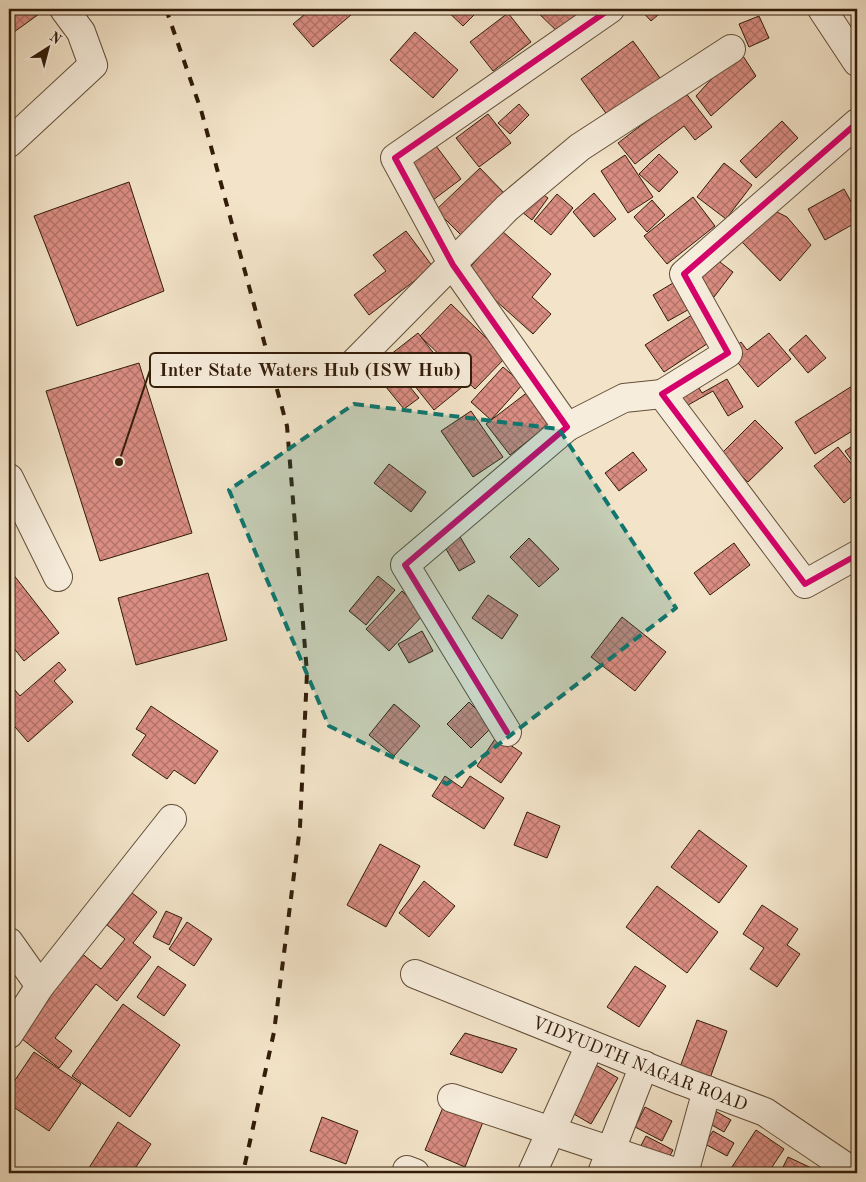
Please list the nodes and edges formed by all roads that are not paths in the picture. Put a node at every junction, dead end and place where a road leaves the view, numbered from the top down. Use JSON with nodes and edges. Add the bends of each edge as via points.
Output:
{"nodes":[{"id":1,"x":64,"y":9,"type":"edge"},
{"id":2,"x":610,"y":9,"type":"edge"},
{"id":3,"x":822,"y":9,"type":"edge"},
{"id":4,"x":731,"y":49,"type":"dead end"},
{"id":5,"x":857,"y":62,"type":"edge"},
{"id":6,"x":857,"y":123,"type":"edge"},
{"id":7,"x":9,"y":143,"type":"edge"},
{"id":8,"x":453,"y":265,"type":"junction"},
{"id":9,"x":355,"y":362,"type":"dead end"},
{"id":10,"x":662,"y":394,"type":"junction"},
{"id":11,"x":567,"y":427,"type":"junction"},
{"id":12,"x":9,"y":478,"type":"edge"},
{"id":13,"x":857,"y":555,"type":"edge"},
{"id":14,"x":58,"y":576,"type":"dead end"},
{"id":15,"x":507,"y":732,"type":"dead end"},
{"id":16,"x":172,"y":818,"type":"dead end"},
{"id":17,"x":9,"y":942,"type":"edge"},
{"id":18,"x":415,"y":974,"type":"dead end"},
{"id":19,"x":40,"y":986,"type":"junction"},
{"id":20,"x":9,"y":1034,"type":"edge"},
{"id":21,"x":590,"y":1044,"type":"junction"},
{"id":22,"x":644,"y":1065,"type":"junction"},
{"id":23,"x":707,"y":1090,"type":"junction"},
{"id":24,"x":452,"y":1098,"type":"dead end"},
{"id":25,"x":551,"y":1131,"type":"junction"},
{"id":26,"x":606,"y":1162,"type":"edge"},
{"id":27,"x":532,"y":1173,"type":"edge"},
{"id":28,"x":678,"y":1173,"type":"edge"},
{"id":29,"x":684,"y":1173,"type":"edge"},
{"id":30,"x":855,"y":1173,"type":"edge"}],
"edges":[{"from":1,"to":7,"type":"street","via":[[80,32],[93,65]]},
{"from":2,"to":8,"type":"street","via":[[394,158]]},
{"from":3,"to":5,"type":"street"},
{"from":4,"to":8,"type":"street","via":[[580,147],[507,208]]},
{"from":6,"to":10,"type":"street","via":[[684,274],[728,353]]},
{"from":8,"to":9,"type":"street"},
{"from":8,"to":11,"type":"street"},
{"from":10,"to":11,"type":"street","via":[[624,398]]},
{"from":10,"to":13,"type":"street","via":[[806,584]]},
{"from":11,"to":15,"type":"street","via":[[405,565]]},
{"from":12,"to":14,"type":"street"},
{"from":16,"to":19,"type":"street"},
{"from":17,"to":19,"type":"street"},
{"from":18,"to":21,"type":"street","name":"VIDYUDTH NAGAR ROAD"},
{"from":19,"to":20,"type":"street"},
{"from":21,"to":22,"type":"street","name":"VIDYUDTH NAGAR ROAD"},
{"from":21,"to":25,"type":"street"},
{"from":22,"to":23,"type":"street","name":"VIDYUDTH NAGAR ROAD"},
{"from":22,"to":26,"type":"street"},
{"from":23,"to":29,"type":"street"},
{"from":23,"to":30,"type":"street","name":"VIDYUDTH NAGAR ROAD","via":[[765,1112]]},
{"from":24,"to":25,"type":"street"},
{"from":25,"to":26,"type":"street"},
{"from":25,"to":27,"type":"street"},
{"from":26,"to":28,"type":"street"}]}
